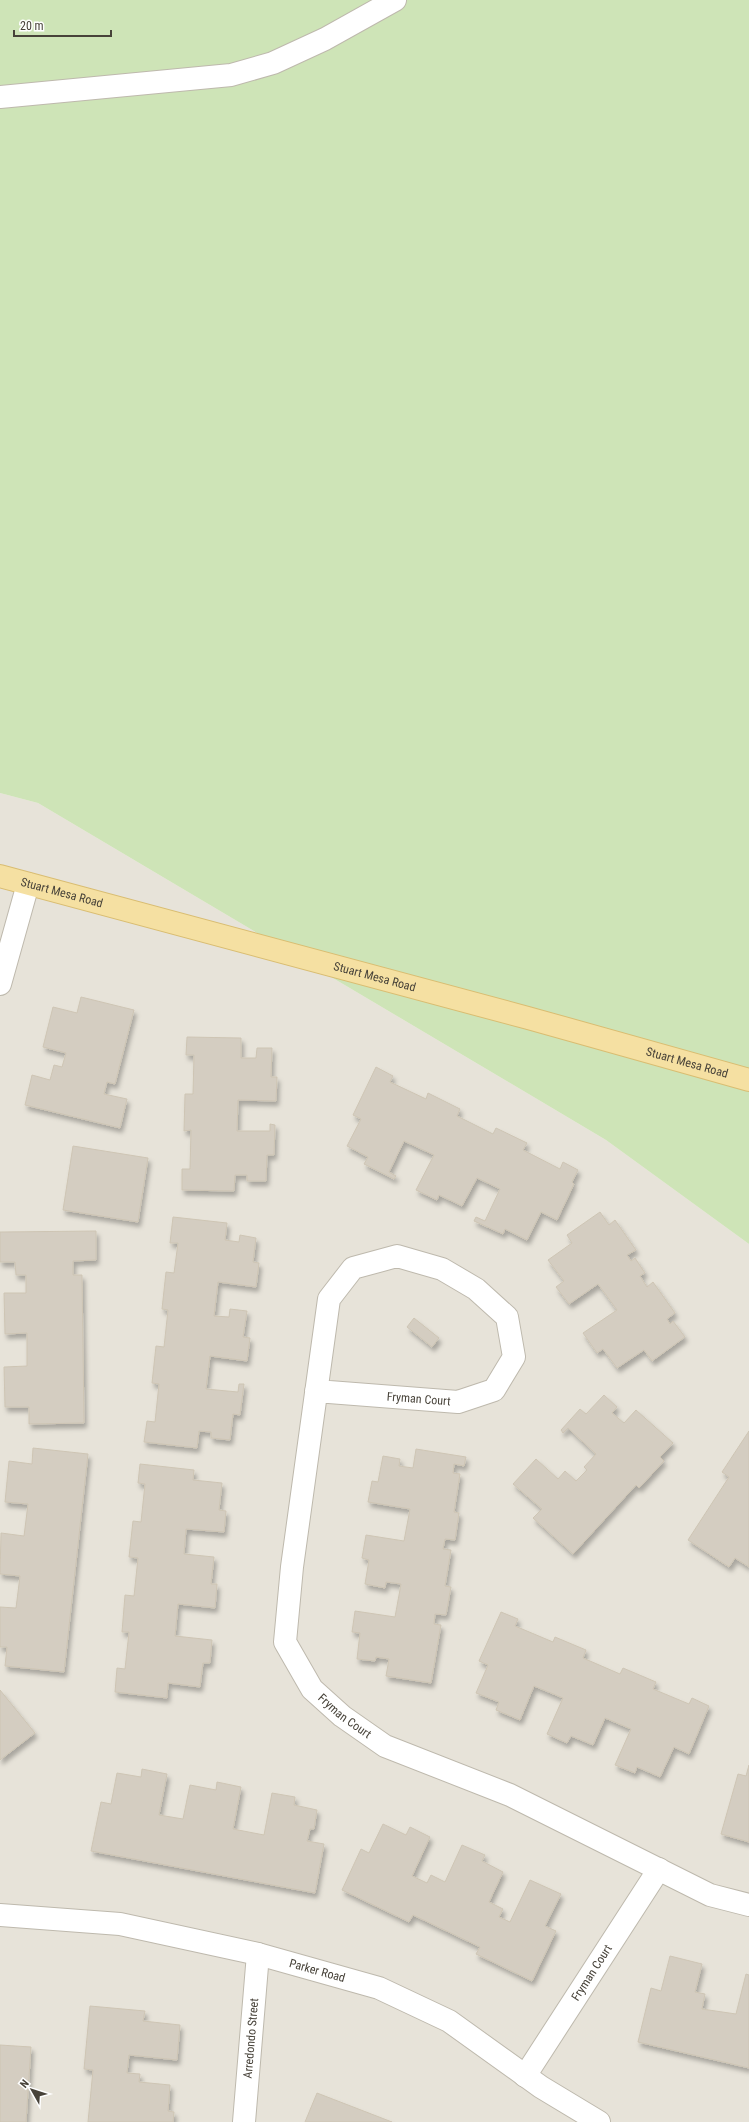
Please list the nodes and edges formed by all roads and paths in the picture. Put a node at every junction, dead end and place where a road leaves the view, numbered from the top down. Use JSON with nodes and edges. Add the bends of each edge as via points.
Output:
{"nodes":[{"id":1,"x":395,"y":0,"type":"edge"},
{"id":2,"x":0,"y":97,"type":"edge"},
{"id":3,"x":0,"y":876,"type":"edge"},
{"id":4,"x":28,"y":884,"type":"junction"},
{"id":5,"x":0,"y":984,"type":"edge"},
{"id":6,"x":749,"y":1080,"type":"edge"},
{"id":7,"x":316,"y":1391,"type":"junction"},
{"id":8,"x":659,"y":1869,"type":"junction"},
{"id":9,"x":749,"y":1905,"type":"edge"},
{"id":10,"x":0,"y":1915,"type":"edge"},
{"id":11,"x":258,"y":1954,"type":"junction"},
{"id":12,"x":526,"y":2076,"type":"junction"},
{"id":13,"x":244,"y":2122,"type":"edge"},
{"id":14,"x":599,"y":2122,"type":"edge"}],
"edges":[{"from":1,"to":2,"type":"street","via":[[325,39],[273,63],[231,75]]},
{"from":3,"to":4,"type":"main road","name":"Stuart Mesa Road"},
{"from":4,"to":5,"type":"street"},
{"from":4,"to":6,"type":"main road","name":"Stuart Mesa Road"},
{"from":7,"to":7,"type":"street","name":"Fryman Court","via":[[329,1299],[353,1268],[397,1256],[442,1269],[476,1289],[507,1317],[514,1358],[494,1390],[458,1402]]},
{"from":7,"to":8,"type":"street","name":"Fryman Court","via":[[292,1567],[285,1642],[312,1689],[342,1716],[385,1746],[510,1795]]},
{"from":8,"to":9,"type":"street","name":"Fryman Court","via":[[710,1895]]},
{"from":8,"to":12,"type":"street","name":"Fryman Court"},
{"from":10,"to":11,"type":"street","name":"Parker Road","via":[[120,1924]]},
{"from":11,"to":12,"type":"street","name":"Parker Road","via":[[379,1988],[449,2021]]},
{"from":11,"to":13,"type":"street","name":"Arredondo Street"},
{"from":12,"to":14,"type":"street","name":"Parker Road"}]}
